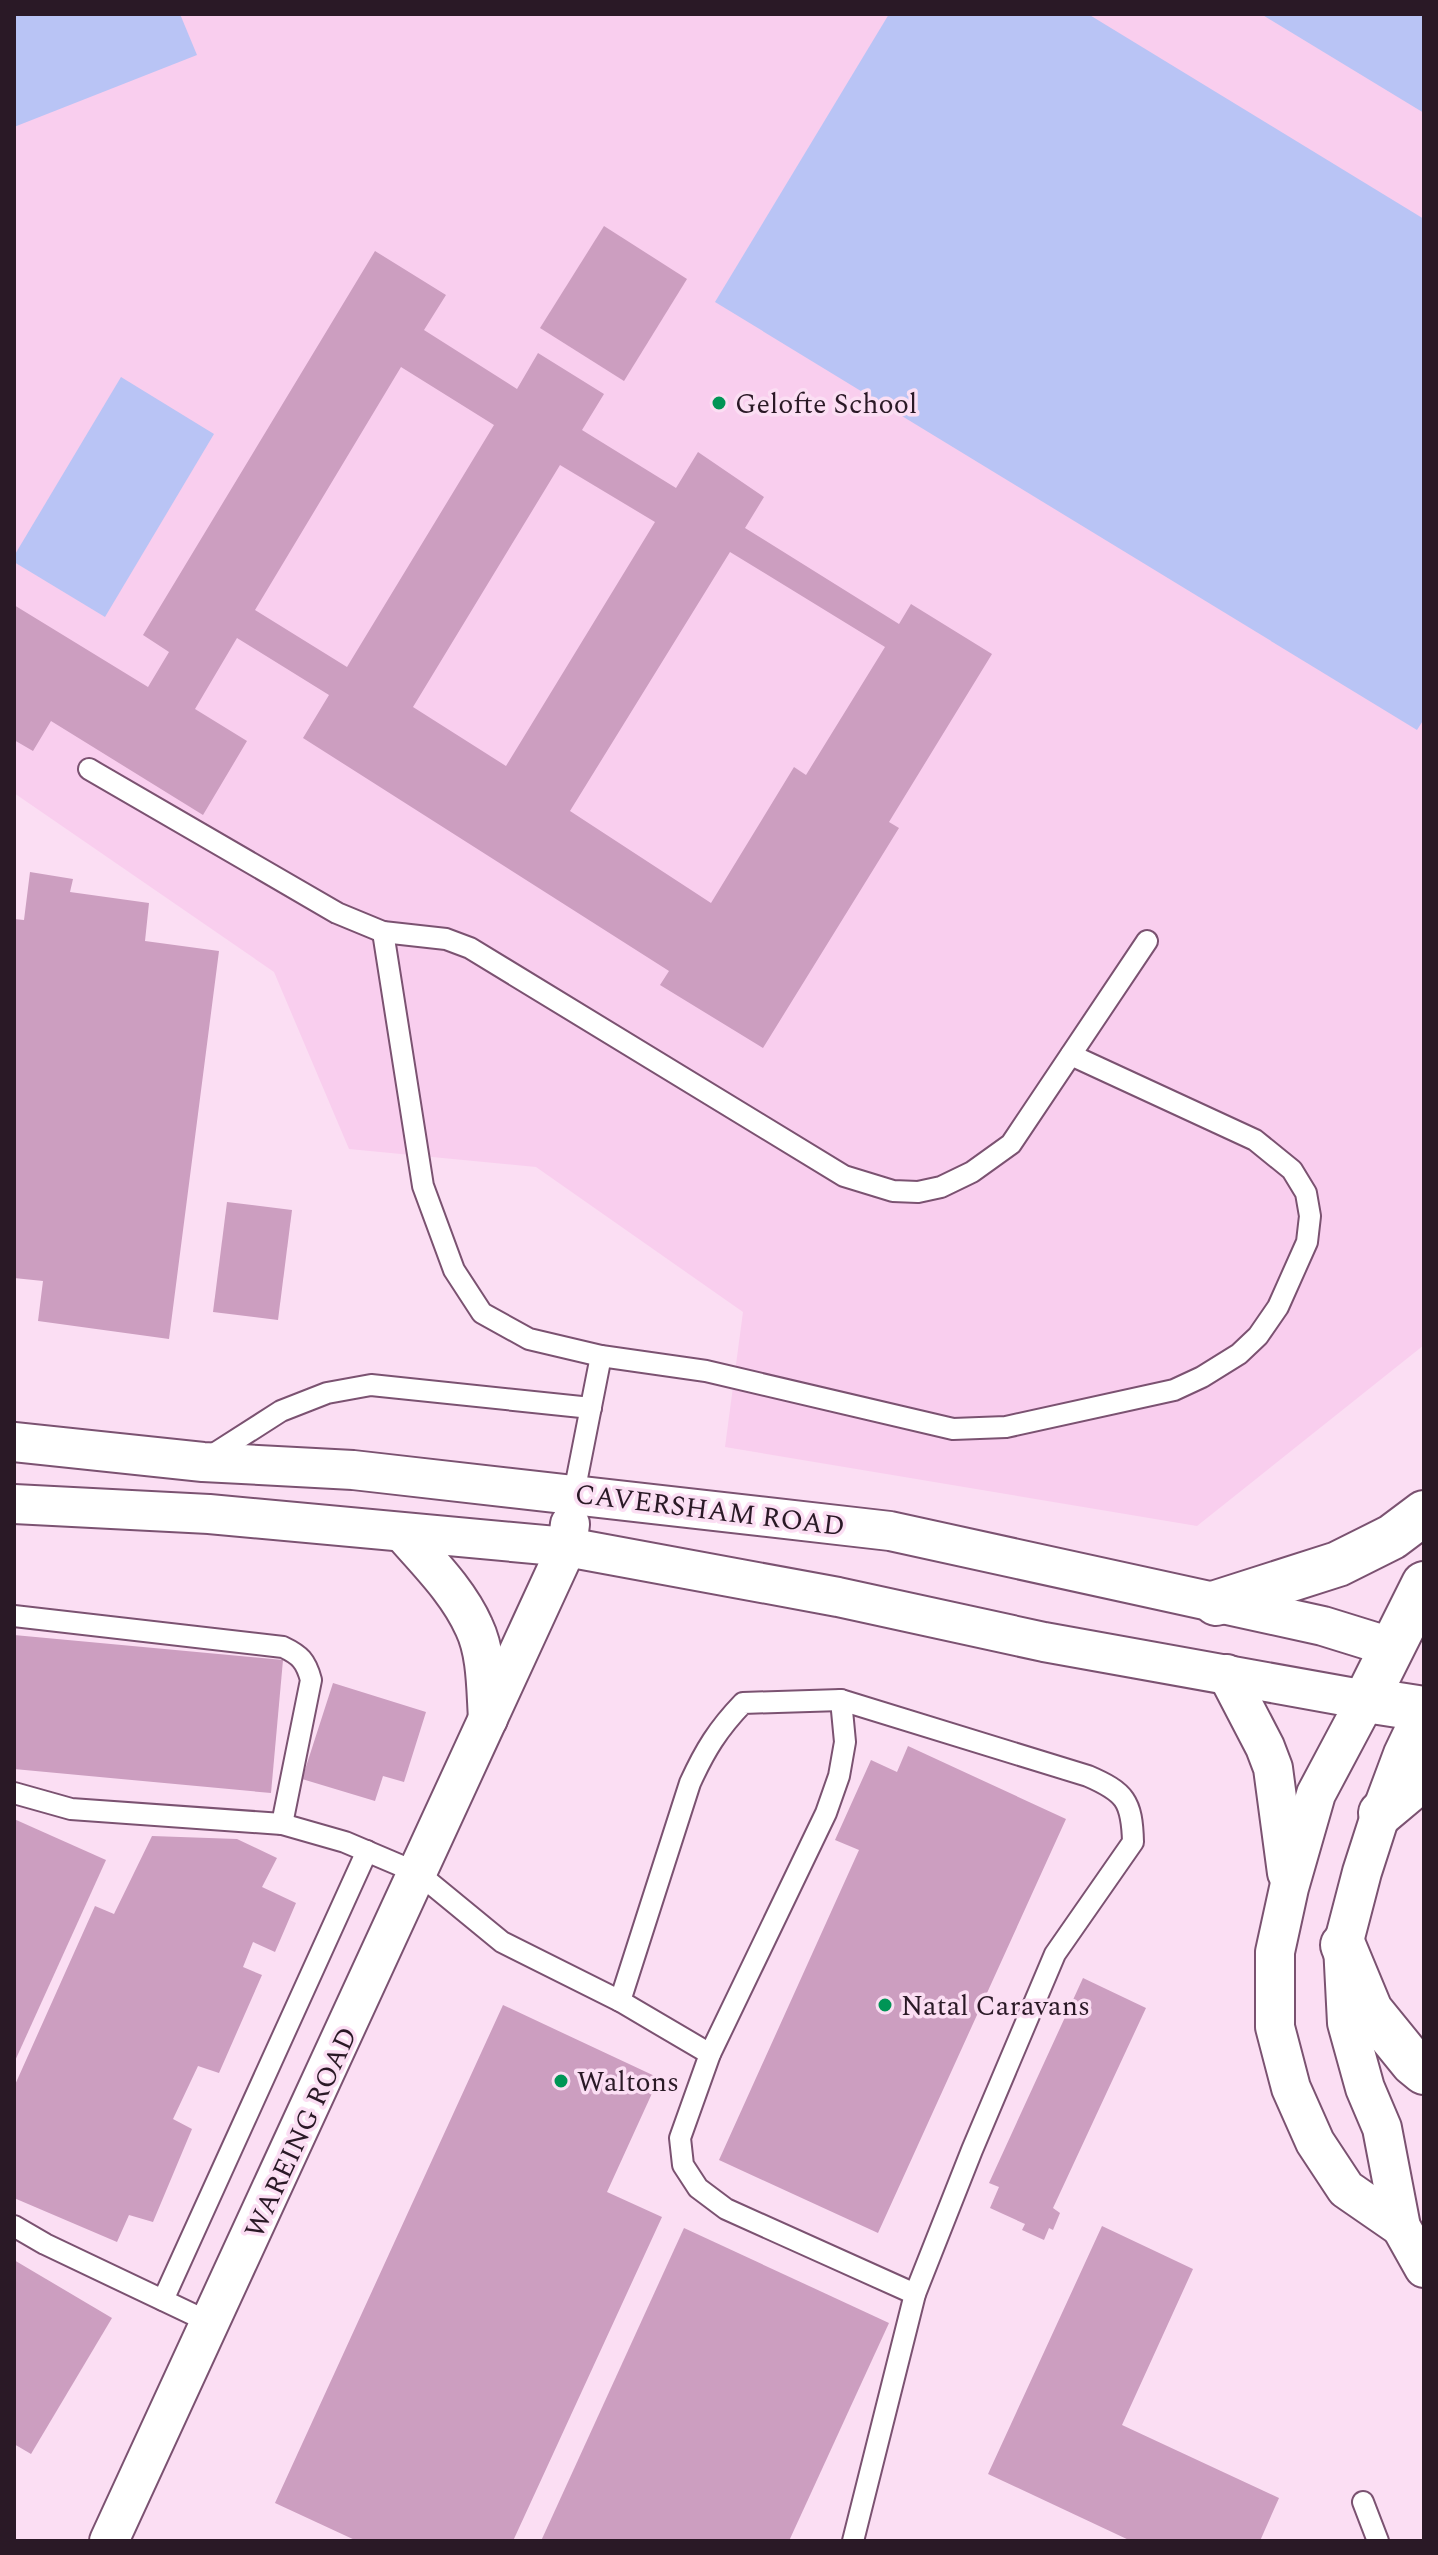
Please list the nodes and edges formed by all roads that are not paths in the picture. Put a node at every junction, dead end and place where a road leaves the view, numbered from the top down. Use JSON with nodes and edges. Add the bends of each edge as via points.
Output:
{"nodes":[{"id":1,"x":89,"y":769,"type":"dead end"},
{"id":2,"x":383,"y":932,"type":"junction"},
{"id":3,"x":1147,"y":941,"type":"dead end"},
{"id":4,"x":1071,"y":1055,"type":"junction"},
{"id":5,"x":601,"y":1356,"type":"junction"},
{"id":6,"x":591,"y":1408,"type":"junction"},
{"id":7,"x":14,"y":1442,"type":"edge"},
{"id":8,"x":203,"y":1462,"type":"junction"},
{"id":9,"x":574,"y":1493,"type":"junction"},
{"id":10,"x":14,"y":1504,"type":"edge"},
{"id":11,"x":1424,"y":1513,"type":"edge"},
{"id":12,"x":403,"y":1533,"type":"junction"},
{"id":13,"x":567,"y":1547,"type":"junction"},
{"id":14,"x":1424,"y":1584,"type":"edge"},
{"id":15,"x":1216,"y":1603,"type":"junction"},
{"id":16,"x":14,"y":1616,"type":"edge"},
{"id":17,"x":1409,"y":1652,"type":"edge"},
{"id":18,"x":1227,"y":1674,"type":"junction"},
{"id":19,"x":841,"y":1700,"type":"junction"},
{"id":20,"x":1366,"y":1700,"type":"junction"},
{"id":21,"x":1424,"y":1710,"type":"edge"},
{"id":22,"x":488,"y":1722,"type":"junction"},
{"id":23,"x":1424,"y":1777,"type":"edge"},
{"id":24,"x":14,"y":1793,"type":"edge"},
{"id":25,"x":1381,"y":1813,"type":"junction"},
{"id":26,"x":282,"y":1824,"type":"junction"},
{"id":27,"x":367,"y":1851,"type":"junction"},
{"id":28,"x":418,"y":1873,"type":"junction"},
{"id":29,"x":1289,"y":1888,"type":"junction"},
{"id":30,"x":1343,"y":1945,"type":"junction"},
{"id":31,"x":620,"y":2001,"type":"junction"},
{"id":32,"x":710,"y":2054,"type":"junction"},
{"id":33,"x":1424,"y":2072,"type":"edge"},
{"id":34,"x":14,"y":2226,"type":"edge"},
{"id":35,"x":1401,"y":2227,"type":"junction"},
{"id":36,"x":1424,"y":2268,"type":"edge"},
{"id":37,"x":915,"y":2294,"type":"junction"},
{"id":38,"x":163,"y":2300,"type":"junction"},
{"id":39,"x":211,"y":2323,"type":"junction"},
{"id":40,"x":1363,"y":2502,"type":"dead end"},
{"id":41,"x":109,"y":2541,"type":"edge"},
{"id":42,"x":853,"y":2541,"type":"edge"},
{"id":43,"x":1378,"y":2541,"type":"edge"}],
"edges":[{"from":1,"to":2,"type":"lane","via":[[337,913]]},
{"from":2,"to":4,"type":"lane","via":[[446,939],[470,948],[844,1176],[893,1191],[941,1187],[1011,1144]]},
{"from":2,"to":5,"type":"lane","via":[[423,1186],[454,1270],[482,1313],[529,1339]]},
{"from":3,"to":4,"type":"lane"},
{"from":4,"to":5,"type":"lane","via":[[1255,1140],[1292,1170],[1306,1193],[1307,1242],[1278,1307],[1239,1354],[1174,1390],[977,1430],[953,1429],[706,1371]]},
{"from":5,"to":6,"type":"lane"},
{"from":6,"to":8,"type":"lane","via":[[371,1385],[327,1393],[281,1411]]},
{"from":6,"to":9,"type":"lane"},
{"from":7,"to":8,"type":"street","name":"CAVERSHAM ROAD"},
{"from":8,"to":9,"type":"street","name":"CAVERSHAM ROAD","via":[[353,1470]]},
{"from":9,"to":13,"type":"street","name":"WAREING ROAD"},
{"from":9,"to":15,"type":"street","name":"CAVERSHAM ROAD","via":[[890,1531]]},
{"from":10,"to":12,"type":"street","name":"CAVERSHAM ROAD","via":[[209,1514]]},
{"from":11,"to":15,"type":"main road","via":[[1392,1537],[1338,1564]]},
{"from":12,"to":13,"type":"street","name":"CAVERSHAM ROAD"},
{"from":12,"to":22,"type":"street","name":"WAREING ROAD","via":[[458,1597],[476,1629]]},
{"from":13,"to":18,"type":"street","name":"CAVERSHAM ROAD"},
{"from":13,"to":22,"type":"street","name":"WAREING ROAD"},
{"from":14,"to":17,"type":"main road"},
{"from":15,"to":17,"type":"street","name":"CAVERSHAM ROAD","via":[[1323,1626]]},
{"from":16,"to":26,"type":"lane","via":[[283,1647],[299,1655],[311,1680]]},
{"from":17,"to":20,"type":"main road"},
{"from":18,"to":20,"type":"street","name":"CAVERSHAM ROAD"},
{"from":18,"to":29,"type":"street","via":[[1273,1768]]},
{"from":19,"to":31,"type":"lane","via":[[743,1703],[720,1726],[679,1812]]},
{"from":19,"to":32,"type":"lane","via":[[845,1742],[826,1813]]},
{"from":19,"to":37,"type":"lane","via":[[1088,1776],[1113,1787],[1133,1821],[1133,1842],[1055,1954]]},
{"from":20,"to":21,"type":"main road"},
{"from":20,"to":29,"type":"street","via":[[1316,1794]]},
{"from":21,"to":25,"type":"street"},
{"from":22,"to":28,"type":"street","name":"WAREING ROAD"},
{"from":23,"to":25,"type":"main road"},
{"from":24,"to":26,"type":"lane","via":[[71,1809]]},
{"from":25,"to":30,"type":"street"},
{"from":26,"to":27,"type":"lane"},
{"from":27,"to":28,"type":"lane"},
{"from":27,"to":38,"type":"lane"},
{"from":28,"to":31,"type":"lane","via":[[502,1942]]},
{"from":28,"to":39,"type":"street","name":"WAREING ROAD"},
{"from":29,"to":35,"type":"street","via":[[1275,1952],[1275,2027],[1291,2088],[1315,2142],[1346,2189]]},
{"from":30,"to":33,"type":"main road","via":[[1370,2010]]},
{"from":30,"to":35,"type":"street","via":[[1347,2023],[1382,2128]]},
{"from":31,"to":32,"type":"lane"},
{"from":32,"to":37,"type":"lane","via":[[680,2138],[683,2165],[698,2188],[726,2209]]},
{"from":34,"to":38,"type":"lane"},
{"from":35,"to":36,"type":"street"},
{"from":37,"to":42,"type":"lane"},
{"from":38,"to":39,"type":"lane"},
{"from":39,"to":41,"type":"street","name":"WAREING ROAD"},
{"from":40,"to":43,"type":"lane"}]}
